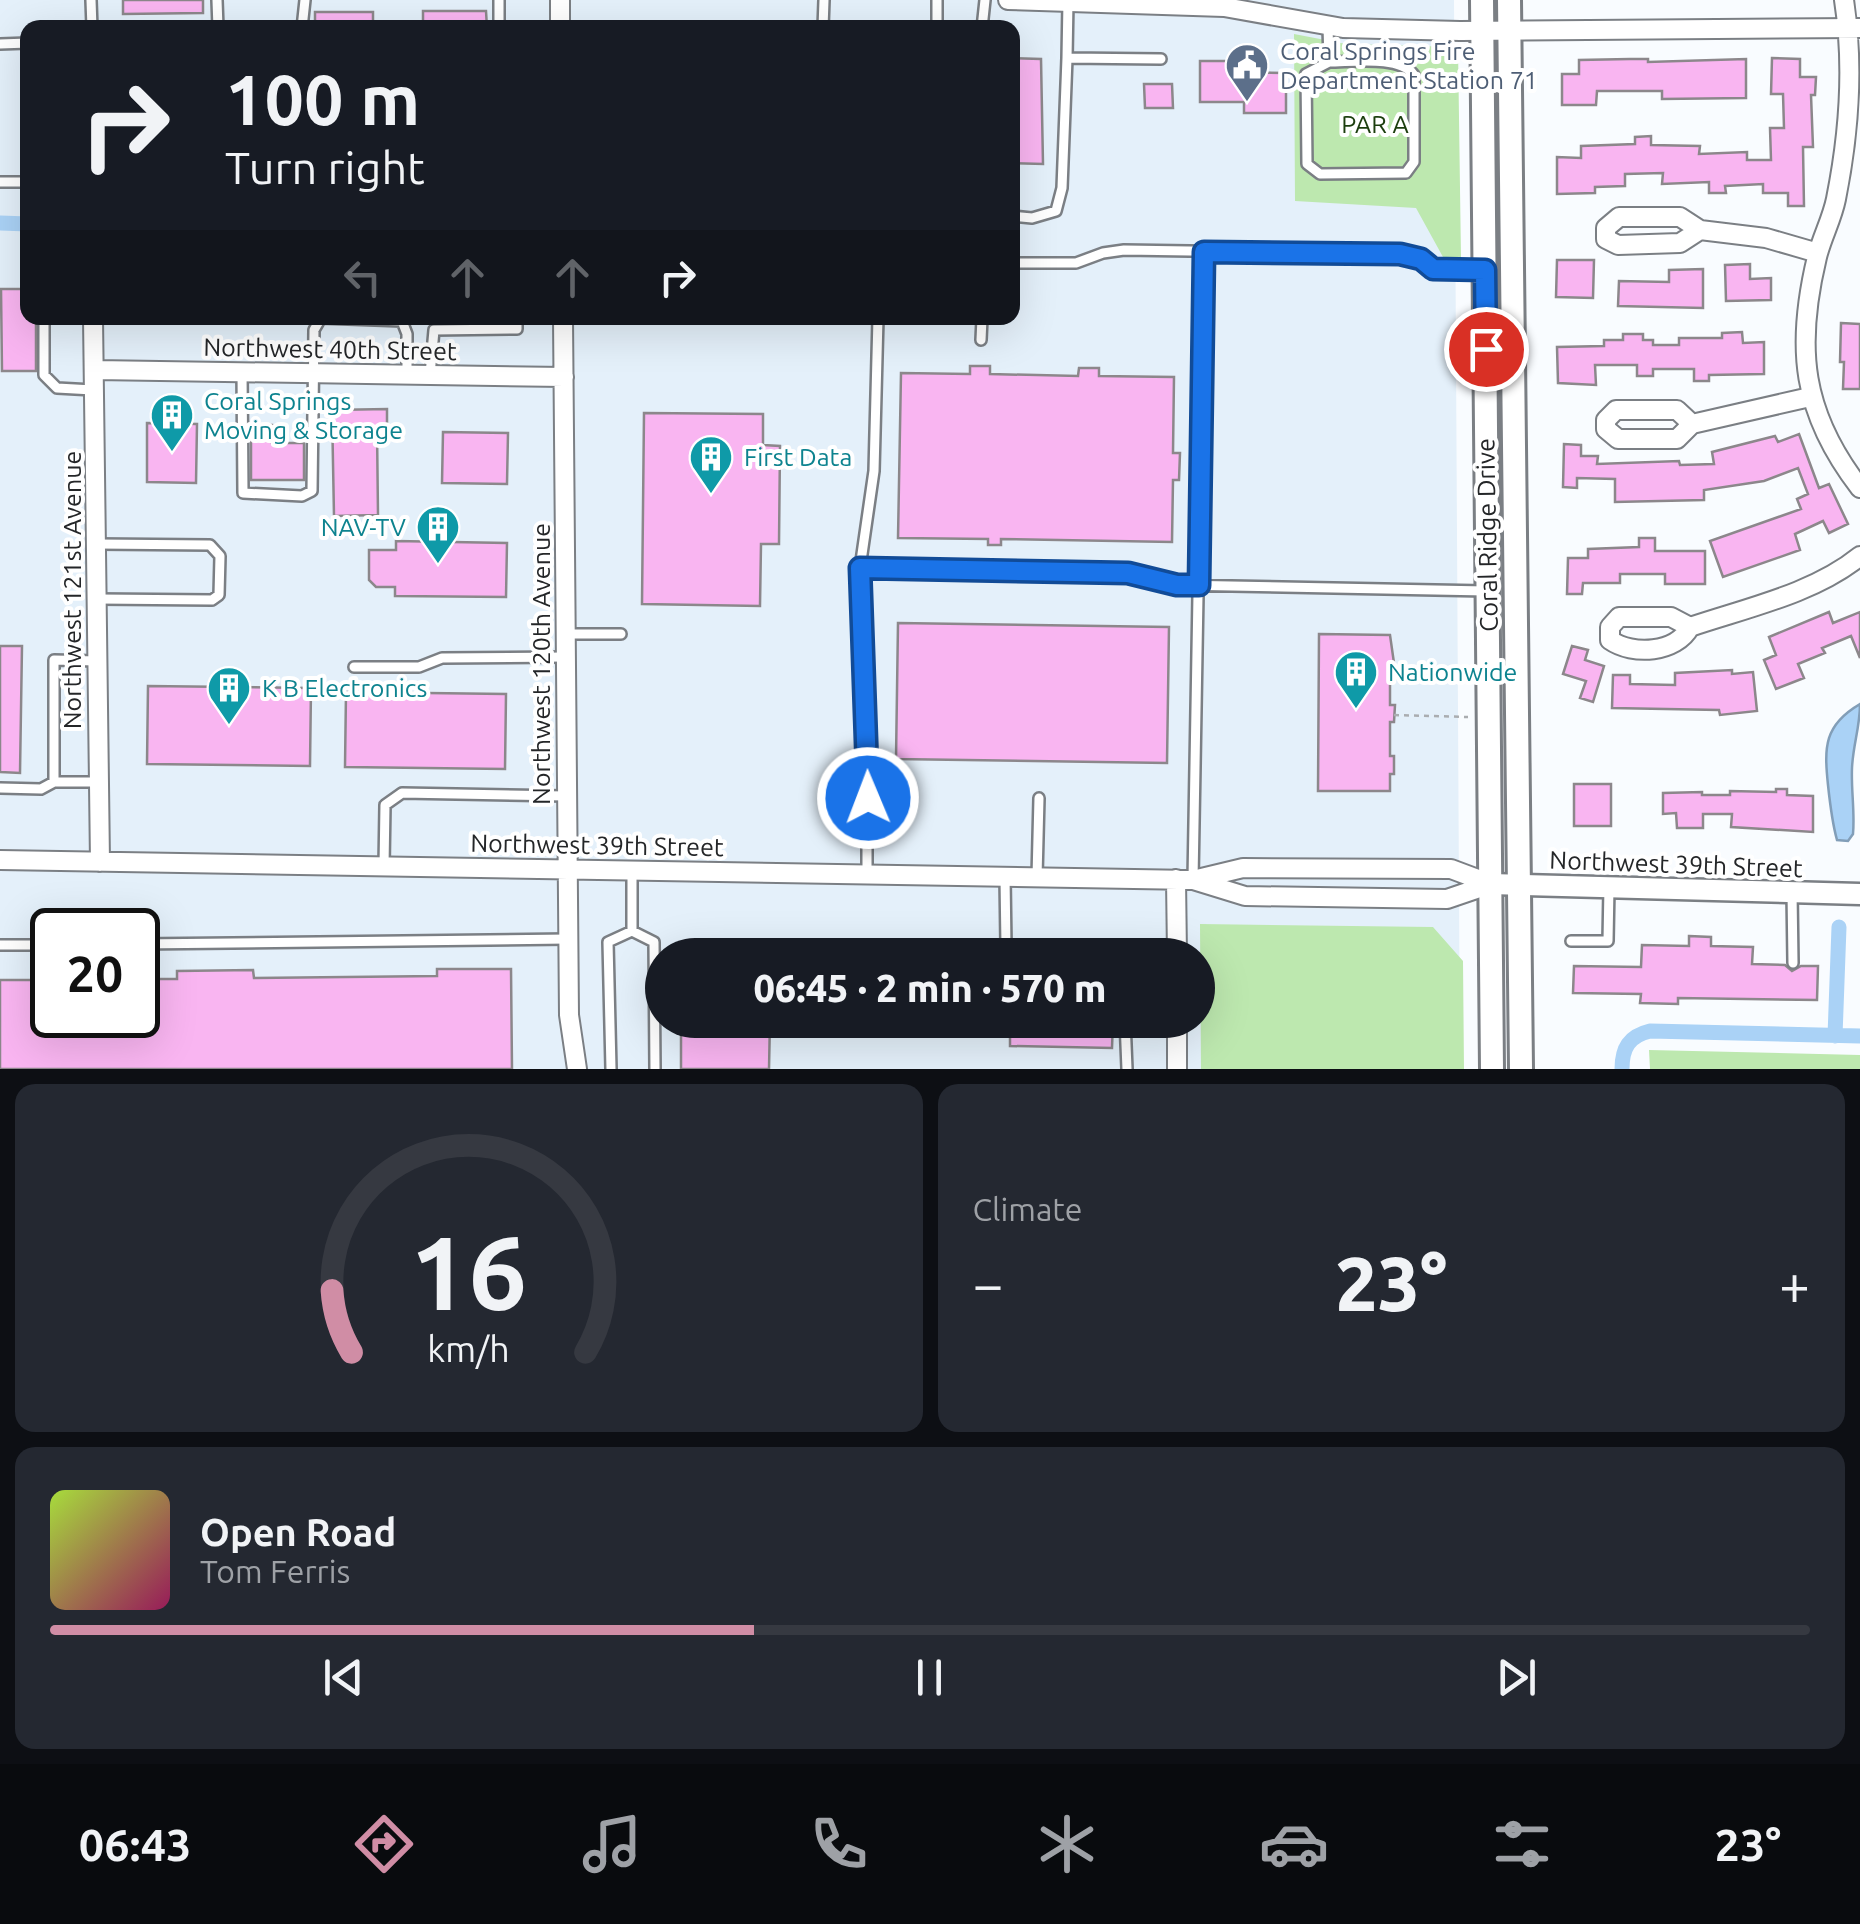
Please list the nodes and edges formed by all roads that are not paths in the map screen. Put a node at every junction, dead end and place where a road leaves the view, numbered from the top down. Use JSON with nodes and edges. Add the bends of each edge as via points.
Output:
{"nodes":[{"id":1,"x":1008,"y":0,"type":"edge"},
{"id":2,"x":1482,"y":0,"type":"edge"},
{"id":3,"x":1509,"y":0,"type":"edge"},
{"id":4,"x":1844,"y":0,"type":"edge"},
{"id":5,"x":1068,"y":1,"type":"edge"},
{"id":6,"x":1196,"y":2,"type":"edge"},
{"id":7,"x":1328,"y":26,"type":"junction"},
{"id":8,"x":1854,"y":28,"type":"edge"},
{"id":9,"x":1482,"y":31,"type":"junction"},
{"id":10,"x":1509,"y":31,"type":"junction"},
{"id":11,"x":1067,"y":58,"type":"junction"},
{"id":12,"x":1161,"y":60,"type":"dead end"},
{"id":13,"x":1329,"y":62,"type":"junction"},
{"id":14,"x":1020,"y":217,"type":"edge"},
{"id":15,"x":1700,"y":230,"type":"dead end"},
{"id":16,"x":1204,"y":252,"type":"junction"},
{"id":17,"x":1818,"y":253,"type":"junction"},
{"id":18,"x":1020,"y":263,"type":"edge"},
{"id":19,"x":1485,"y":270,"type":"junction"},
{"id":20,"x":44,"y":325,"type":"edge"},
{"id":21,"x":93,"y":325,"type":"edge"},
{"id":22,"x":317,"y":325,"type":"edge"},
{"id":23,"x":404,"y":325,"type":"edge"},
{"id":24,"x":516,"y":325,"type":"edge"},
{"id":25,"x":563,"y":325,"type":"edge"},
{"id":26,"x":878,"y":325,"type":"edge"},
{"id":27,"x":982,"y":325,"type":"edge"},
{"id":28,"x":981,"y":340,"type":"dead end"},
{"id":29,"x":96,"y":370,"type":"junction"},
{"id":30,"x":242,"y":372,"type":"junction"},
{"id":31,"x":313,"y":373,"type":"junction"},
{"id":32,"x":406,"y":374,"type":"junction"},
{"id":33,"x":430,"y":375,"type":"junction"},
{"id":34,"x":564,"y":377,"type":"junction"},
{"id":35,"x":96,"y":390,"type":"junction"},
{"id":36,"x":1810,"y":397,"type":"junction"},
{"id":37,"x":1692,"y":424,"type":"dead end"},
{"id":38,"x":1860,"y":488,"type":"edge"},
{"id":39,"x":97,"y":544,"type":"junction"},
{"id":40,"x":1860,"y":556,"type":"edge"},
{"id":41,"x":860,"y":568,"type":"junction"},
{"id":42,"x":1199,"y":585,"type":"junction"},
{"id":43,"x":1489,"y":590,"type":"junction"},
{"id":44,"x":98,"y":600,"type":"junction"},
{"id":45,"x":1690,"y":627,"type":"dead end"},
{"id":46,"x":565,"y":634,"type":"junction"},
{"id":47,"x":621,"y":634,"type":"dead end"},
{"id":48,"x":566,"y":657,"type":"junction"},
{"id":49,"x":98,"y":661,"type":"junction"},
{"id":50,"x":354,"y":666,"type":"dead end"},
{"id":51,"x":54,"y":782,"type":"junction"},
{"id":52,"x":99,"y":782,"type":"junction"},
{"id":53,"x":0,"y":788,"type":"edge"},
{"id":54,"x":566,"y":796,"type":"junction"},
{"id":55,"x":1039,"y":798,"type":"dead end"},
{"id":56,"x":0,"y":860,"type":"edge"},
{"id":57,"x":100,"y":862,"type":"junction"},
{"id":58,"x":384,"y":866,"type":"junction"},
{"id":59,"x":567,"y":869,"type":"junction"},
{"id":60,"x":632,"y":870,"type":"junction"},
{"id":61,"x":867,"y":874,"type":"junction"},
{"id":62,"x":1005,"y":877,"type":"junction"},
{"id":63,"x":1037,"y":877,"type":"junction"},
{"id":64,"x":1185,"y":880,"type":"junction"},
{"id":65,"x":1491,"y":884,"type":"junction"},
{"id":66,"x":1518,"y":885,"type":"junction"},
{"id":67,"x":1608,"y":887,"type":"junction"},
{"id":68,"x":1792,"y":892,"type":"junction"},
{"id":69,"x":1860,"y":894,"type":"edge"},
{"id":70,"x":632,"y":930,"type":"junction"},
{"id":71,"x":1006,"y":938,"type":"edge"},
{"id":72,"x":1179,"y":938,"type":"edge"},
{"id":73,"x":568,"y":939,"type":"junction"},
{"id":74,"x":1570,"y":941,"type":"dead end"},
{"id":75,"x":160,"y":944,"type":"edge"},
{"id":76,"x":30,"y":945,"type":"edge"},
{"id":77,"x":0,"y":946,"type":"edge"},
{"id":78,"x":1792,"y":962,"type":"dead end"},
{"id":79,"x":1126,"y":1038,"type":"edge"},
{"id":80,"x":1177,"y":1038,"type":"edge"},
{"id":81,"x":577,"y":1069,"type":"edge"},
{"id":82,"x":611,"y":1069,"type":"edge"},
{"id":83,"x":655,"y":1069,"type":"edge"},
{"id":84,"x":1127,"y":1069,"type":"edge"},
{"id":85,"x":1177,"y":1069,"type":"edge"},
{"id":86,"x":1492,"y":1069,"type":"edge"},
{"id":87,"x":1521,"y":1069,"type":"edge"}],
"edges":[{"from":1,"to":5,"type":"street"},
{"from":2,"to":9,"type":"main road","name":"Coral Ridge Drive"},
{"from":3,"to":10,"type":"main road","name":"Coral Ridge Drive"},
{"from":4,"to":8,"type":"street"},
{"from":5,"to":6,"type":"street"},
{"from":5,"to":11,"type":"lane"},
{"from":6,"to":7,"type":"street"},
{"from":7,"to":9,"type":"street"},
{"from":7,"to":13,"type":"lane"},
{"from":8,"to":10,"type":"street"},
{"from":8,"to":17,"type":"street","via":[[1835,204]]},
{"from":9,"to":10,"type":"street"},
{"from":9,"to":19,"type":"main road","name":"Coral Ridge Drive"},
{"from":10,"to":66,"type":"main road","name":"Coral Ridge Drive"},
{"from":11,"to":12,"type":"lane"},
{"from":11,"to":14,"type":"lane","via":[[1056,211]]},
{"from":13,"to":13,"type":"lane","via":[[1306,74],[1311,170],[1406,173],[1414,162],[1414,75],[1400,64]]},
{"from":15,"to":17,"type":"street"},
{"from":16,"to":18,"type":"lane","via":[[1124,250],[1076,263]]},
{"from":16,"to":19,"type":"lane","via":[[1400,254],[1433,269]]},
{"from":16,"to":42,"type":"lane"},
{"from":17,"to":36,"type":"street","via":[[1804,348]]},
{"from":19,"to":43,"type":"main road","name":"Coral Ridge Drive"},
{"from":20,"to":35,"type":"lane","via":[[44,375],[57,388]]},
{"from":21,"to":29,"type":"street","name":"Northwest 121st Avenue"},
{"from":22,"to":31,"type":"lane"},
{"from":23,"to":32,"type":"lane"},
{"from":24,"to":33,"type":"lane","via":[[434,330]]},
{"from":25,"to":34,"type":"street","name":"Northwest 120th Avenue"},
{"from":26,"to":41,"type":"lane","via":[[874,472]]},
{"from":27,"to":28,"type":"lane"},
{"from":29,"to":30,"type":"street","name":"Northwest 40th Street"},
{"from":29,"to":35,"type":"street","name":"Northwest 121st Avenue"},
{"from":30,"to":31,"type":"street","name":"Northwest 40th Street"},
{"from":30,"to":31,"type":"lane","via":[[243,493],[302,496],[312,491]]},
{"from":31,"to":32,"type":"street","name":"Northwest 40th Street"},
{"from":32,"to":33,"type":"street","name":"Northwest 40th Street"},
{"from":33,"to":34,"type":"street","name":"Northwest 40th Street"},
{"from":34,"to":46,"type":"street","name":"Northwest 120th Avenue"},
{"from":35,"to":39,"type":"street","name":"Northwest 121st Avenue"},
{"from":36,"to":37,"type":"street"},
{"from":36,"to":38,"type":"street","via":[[1829,442]]},
{"from":39,"to":44,"type":"street","name":"Northwest 121st Avenue"},
{"from":39,"to":44,"type":"lane","via":[[210,545],[220,556],[219,595],[212,600]]},
{"from":40,"to":45,"type":"street","via":[[1791,592]]},
{"from":41,"to":42,"type":"lane","via":[[1128,573]]},
{"from":41,"to":61,"type":"lane"},
{"from":42,"to":43,"type":"lane"},
{"from":42,"to":64,"type":"lane"},
{"from":43,"to":65,"type":"main road","name":"Coral Ridge Drive"},
{"from":44,"to":49,"type":"street","name":"Northwest 121st Avenue"},
{"from":46,"to":47,"type":"lane"},
{"from":46,"to":48,"type":"street","name":"Northwest 120th Avenue"},
{"from":48,"to":50,"type":"lane"},
{"from":48,"to":54,"type":"street","name":"Northwest 120th Avenue"},
{"from":49,"to":51,"type":"lane","via":[[54,660]]},
{"from":49,"to":52,"type":"street","name":"Northwest 121st Avenue"},
{"from":51,"to":52,"type":"lane"},
{"from":51,"to":53,"type":"lane","via":[[41,789]]},
{"from":52,"to":57,"type":"street","name":"Northwest 121st Avenue"},
{"from":54,"to":58,"type":"lane","via":[[402,793],[386,805]]},
{"from":54,"to":59,"type":"street","name":"Northwest 120th Avenue"},
{"from":55,"to":63,"type":"lane"},
{"from":56,"to":57,"type":"street","name":"Northwest 39th Street"},
{"from":57,"to":58,"type":"street","name":"Northwest 39th Street"},
{"from":58,"to":59,"type":"street","name":"Northwest 39th Street"},
{"from":59,"to":60,"type":"street","name":"Northwest 39th Street"},
{"from":59,"to":73,"type":"street","name":"Northwest 120th Avenue"},
{"from":60,"to":61,"type":"street","name":"Northwest 39th Street"},
{"from":60,"to":70,"type":"lane"},
{"from":61,"to":62,"type":"street","name":"Northwest 39th Street"},
{"from":62,"to":63,"type":"street","name":"Northwest 39th Street"},
{"from":62,"to":71,"type":"lane"},
{"from":63,"to":64,"type":"street","name":"Northwest 39th Street"},
{"from":64,"to":65,"type":"street","name":"Northwest 39th Street","via":[[1242,868],[1451,868]]},
{"from":64,"to":65,"type":"street","name":"Northwest 39th Street","via":[[1246,896],[1429,899]]},
{"from":64,"to":72,"type":"street"},
{"from":65,"to":66,"type":"street","name":"Northwest 39th Street"},
{"from":65,"to":86,"type":"main road","name":"Coral Ridge Drive"},
{"from":66,"to":67,"type":"street","name":"Northwest 39th Street"},
{"from":66,"to":87,"type":"main road","name":"Coral Ridge Drive"},
{"from":67,"to":68,"type":"street","name":"Northwest 39th Street"},
{"from":67,"to":74,"type":"lane","via":[[1608,941]]},
{"from":68,"to":69,"type":"street","name":"Northwest 39th Street"},
{"from":68,"to":78,"type":"lane"},
{"from":70,"to":82,"type":"lane","via":[[608,942]]},
{"from":70,"to":83,"type":"lane","via":[[654,942]]},
{"from":73,"to":75,"type":"lane"},
{"from":73,"to":81,"type":"street","name":"Northwest 120th Avenue"},
{"from":76,"to":77,"type":"lane"},
{"from":79,"to":84,"type":"lane"},
{"from":80,"to":85,"type":"street"}]}
